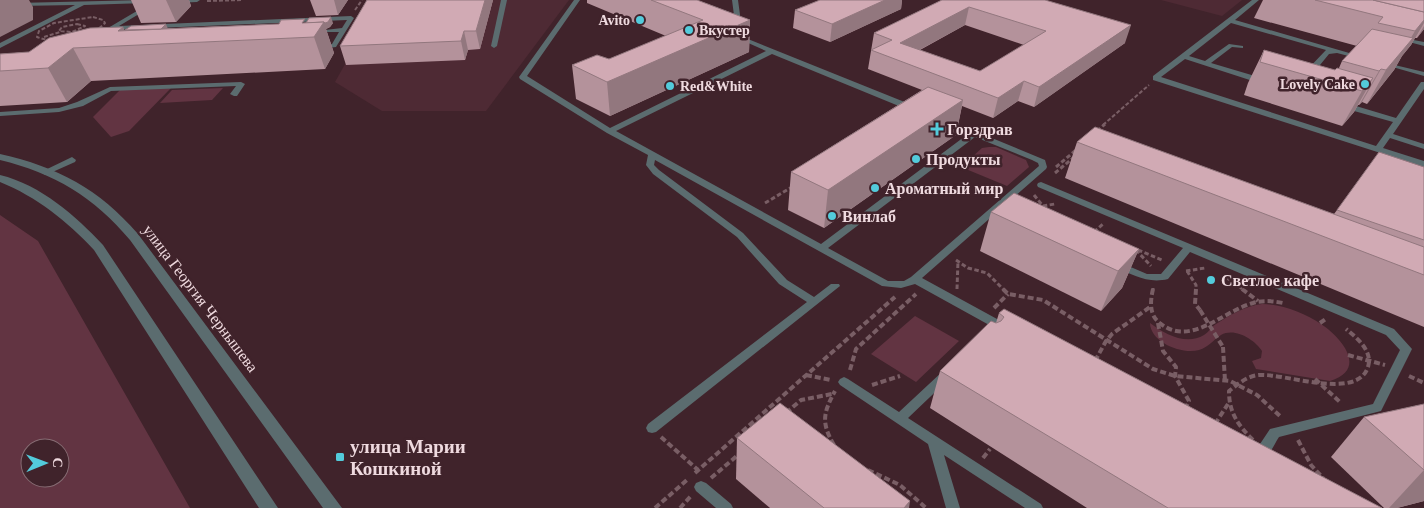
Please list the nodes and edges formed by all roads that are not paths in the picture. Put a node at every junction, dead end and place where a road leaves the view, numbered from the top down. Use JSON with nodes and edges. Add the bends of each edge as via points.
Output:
{"nodes":[{"id":1,"x":197,"y":0,"type":"edge"},
{"id":2,"x":504,"y":0,"type":"edge"},
{"id":3,"x":577,"y":0,"type":"edge"},
{"id":4,"x":736,"y":0,"type":"edge"},
{"id":5,"x":87,"y":1,"type":"edge"},
{"id":6,"x":165,"y":1,"type":"dead end"},
{"id":7,"x":1257,"y":2,"type":"edge"},
{"id":8,"x":8,"y":4,"type":"dead end"},
{"id":9,"x":1229,"y":20,"type":"junction"},
{"id":10,"x":235,"y":23,"type":"junction"},
{"id":11,"x":199,"y":24,"type":"junction"},
{"id":12,"x":194,"y":30,"type":"edge"},
{"id":13,"x":229,"y":30,"type":"edge"},
{"id":14,"x":344,"y":30,"type":"junction"},
{"id":15,"x":327,"y":31,"type":"dead end"},
{"id":16,"x":1390,"y":35,"type":"edge"},
{"id":17,"x":1424,"y":44,"type":"edge"},
{"id":18,"x":0,"y":46,"type":"edge"},
{"id":19,"x":494,"y":46,"type":"dead end"},
{"id":20,"x":311,"y":47,"type":"edge"},
{"id":21,"x":1241,"y":47,"type":"dead end"},
{"id":22,"x":772,"y":51,"type":"junction"},
{"id":23,"x":1337,"y":51,"type":"junction"},
{"id":24,"x":1183,"y":56,"type":"junction"},
{"id":25,"x":1364,"y":58,"type":"edge"},
{"id":26,"x":1373,"y":60,"type":"edge"},
{"id":27,"x":1206,"y":64,"type":"junction"},
{"id":28,"x":1424,"y":74,"type":"edge"},
{"id":29,"x":1304,"y":77,"type":"edge"},
{"id":30,"x":1267,"y":82,"type":"edge"},
{"id":31,"x":1424,"y":84,"type":"edge"},
{"id":32,"x":234,"y":94,"type":"dead end"},
{"id":33,"x":1331,"y":101,"type":"edge"},
{"id":34,"x":924,"y":113,"type":"edge"},
{"id":35,"x":0,"y":114,"type":"edge"},
{"id":36,"x":940,"y":120,"type":"edge"},
{"id":37,"x":1397,"y":121,"type":"junction"},
{"id":38,"x":610,"y":131,"type":"junction"},
{"id":39,"x":974,"y":134,"type":"junction"},
{"id":40,"x":1388,"y":135,"type":"junction"},
{"id":41,"x":1424,"y":147,"type":"edge"},
{"id":42,"x":1378,"y":149,"type":"junction"},
{"id":43,"x":652,"y":154,"type":"junction"},
{"id":44,"x":0,"y":157,"type":"edge"},
{"id":45,"x":72,"y":160,"type":"dead end"},
{"id":46,"x":1424,"y":164,"type":"edge"},
{"id":47,"x":45,"y":172,"type":"junction"},
{"id":48,"x":0,"y":178,"type":"edge"},
{"id":49,"x":1036,"y":189,"type":"road end"},
{"id":50,"x":1189,"y":247,"type":"junction"},
{"id":51,"x":821,"y":248,"type":"junction"},
{"id":52,"x":1112,"y":262,"type":"edge"},
{"id":53,"x":917,"y":283,"type":"junction"},
{"id":54,"x":835,"y":286,"type":"dead end"},
{"id":55,"x":814,"y":302,"type":"junction"},
{"id":56,"x":999,"y":325,"type":"junction"},
{"id":57,"x":1016,"y":335,"type":"edge"},
{"id":58,"x":987,"y":336,"type":"edge"},
{"id":59,"x":954,"y":367,"type":"edge"},
{"id":60,"x":844,"y":382,"type":"road end"},
{"id":61,"x":900,"y":418,"type":"junction"},
{"id":62,"x":652,"y":428,"type":"road end"},
{"id":63,"x":934,"y":441,"type":"junction"},
{"id":64,"x":1254,"y":464,"type":"edge"},
{"id":65,"x":701,"y":487,"type":"road end"},
{"id":66,"x":269,"y":508,"type":"edge"},
{"id":67,"x":334,"y":508,"type":"edge"},
{"id":68,"x":726,"y":508,"type":"edge"},
{"id":69,"x":953,"y":508,"type":"edge"},
{"id":70,"x":1036,"y":508,"type":"edge"}],
"edges":[{"from":1,"to":6,"type":"lane"},
{"from":2,"to":19,"type":"lane"},
{"from":3,"to":38,"type":"lane","via":[[523,77]]},
{"from":4,"to":22,"type":"lane","via":[[740,38]]},
{"from":5,"to":8,"type":"lane"},
{"from":5,"to":11,"type":"lane","via":[[157,2],[102,30]]},
{"from":5,"to":18,"type":"lane"},
{"from":7,"to":9,"type":"lane"},
{"from":9,"to":23,"type":"lane"},
{"from":9,"to":24,"type":"lane"},
{"from":10,"to":11,"type":"lane"},
{"from":10,"to":13,"type":"lane"},
{"from":10,"to":14,"type":"lane","via":[[351,18]]},
{"from":11,"to":12,"type":"lane"},
{"from":14,"to":15,"type":"lane"},
{"from":14,"to":20,"type":"lane","via":[[334,46]]},
{"from":16,"to":17,"type":"lane"},
{"from":21,"to":27,"type":"lane","via":[[1231,45]]},
{"from":22,"to":34,"type":"lane"},
{"from":22,"to":38,"type":"lane"},
{"from":23,"to":25,"type":"lane"},
{"from":23,"to":29,"type":"lane","via":[[1328,52]]},
{"from":24,"to":27,"type":"lane"},
{"from":24,"to":42,"type":"lane","via":[[1156,78]]},
{"from":26,"to":28,"type":"lane"},
{"from":27,"to":30,"type":"lane"},
{"from":31,"to":37,"type":"lane"},
{"from":32,"to":35,"type":"lane","via":[[241,84],[110,89],[59,110]]},
{"from":33,"to":37,"type":"lane"},
{"from":36,"to":39,"type":"lane"},
{"from":37,"to":40,"type":"lane"},
{"from":38,"to":43,"type":"lane"},
{"from":39,"to":51,"type":"lane"},
{"from":39,"to":53,"type":"lane","via":[[1035,158],[1042,162],[1043,167]]},
{"from":40,"to":41,"type":"lane"},
{"from":40,"to":42,"type":"lane"},
{"from":42,"to":46,"type":"lane"},
{"from":43,"to":51,"type":"lane"},
{"from":43,"to":55,"type":"lane","via":[[650,165],[656,172],[740,235],[783,282]]},
{"from":44,"to":47,"type":"street","name":"улица Георгия Чернышева"},
{"from":45,"to":47,"type":"lane"},
{"from":47,"to":67,"type":"street","name":"улица Георгия Чернышева","via":[[80,188],[134,236]]},
{"from":48,"to":66,"type":"street","via":[[58,208],[99,248]]},
{"from":49,"to":50,"type":"lane","via":[[1112,215]]},
{"from":50,"to":52,"type":"lane","via":[[1168,275],[1154,283]]},
{"from":50,"to":64,"type":"lane","via":[[1390,332],[1406,349],[1377,408],[1275,433]]},
{"from":51,"to":53,"type":"lane","via":[[886,284]]},
{"from":53,"to":56,"type":"lane"},
{"from":54,"to":55,"type":"lane"},
{"from":55,"to":62,"type":"lane"},
{"from":56,"to":57,"type":"lane"},
{"from":56,"to":58,"type":"lane"},
{"from":59,"to":61,"type":"lane"},
{"from":60,"to":61,"type":"lane"},
{"from":61,"to":63,"type":"lane"},
{"from":63,"to":69,"type":"lane"},
{"from":63,"to":70,"type":"lane"},
{"from":65,"to":68,"type":"lane"}]}
